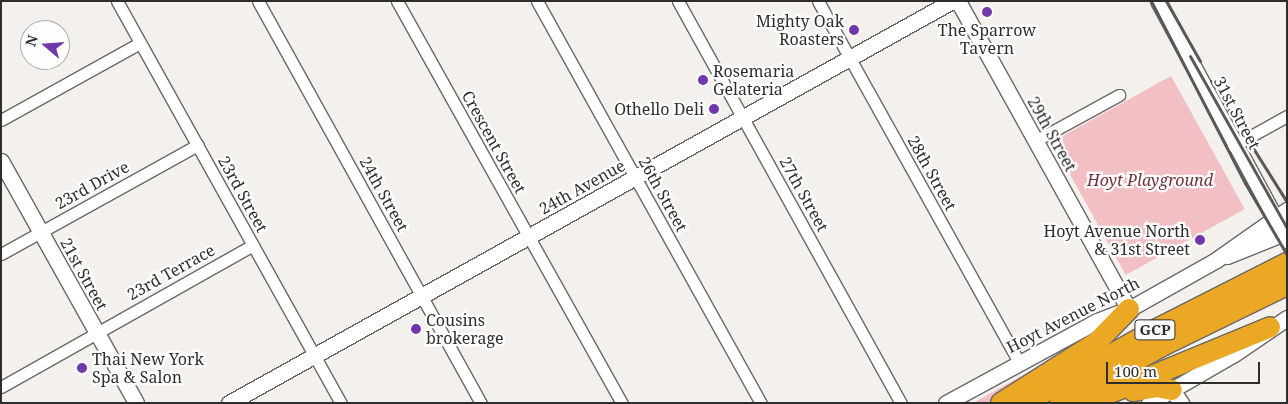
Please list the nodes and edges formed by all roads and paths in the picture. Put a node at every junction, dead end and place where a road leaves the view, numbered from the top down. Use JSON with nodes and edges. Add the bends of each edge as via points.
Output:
{"nodes":[{"id":1,"x":117,"y":1,"type":"edge"},
{"id":2,"x":258,"y":1,"type":"edge"},
{"id":3,"x":397,"y":1,"type":"edge"},
{"id":4,"x":537,"y":1,"type":"edge"},
{"id":5,"x":678,"y":1,"type":"edge"},
{"id":6,"x":818,"y":1,"type":"edge"},
{"id":7,"x":952,"y":1,"type":"edge"},
{"id":8,"x":958,"y":1,"type":"edge"},
{"id":9,"x":1158,"y":1,"type":"edge"},
{"id":10,"x":140,"y":43,"type":"junction"},
{"id":11,"x":850,"y":58,"type":"junction"},
{"id":12,"x":1118,"y":95,"type":"dead end"},
{"id":13,"x":1287,"y":116,"type":"edge"},
{"id":14,"x":743,"y":117,"type":"junction"},
{"id":15,"x":1,"y":120,"type":"edge"},
{"id":16,"x":1035,"y":141,"type":"junction"},
{"id":17,"x":198,"y":145,"type":"junction"},
{"id":18,"x":1233,"y":146,"type":"junction"},
{"id":19,"x":1,"y":161,"type":"edge"},
{"id":20,"x":635,"y":177,"type":"junction"},
{"id":21,"x":1287,"y":210,"type":"edge"},
{"id":22,"x":1274,"y":218,"type":"junction"},
{"id":23,"x":41,"y":232,"type":"junction"},
{"id":24,"x":1286,"y":235,"type":"edge"},
{"id":25,"x":529,"y":237,"type":"junction"},
{"id":26,"x":253,"y":245,"type":"junction"},
{"id":27,"x":1,"y":254,"type":"edge"},
{"id":28,"x":1216,"y":260,"type":"junction"},
{"id":29,"x":1287,"y":263,"type":"edge"},
{"id":30,"x":1287,"y":285,"type":"edge"},
{"id":31,"x":422,"y":296,"type":"junction"},
{"id":32,"x":1129,"y":309,"type":"junction"},
{"id":33,"x":1279,"y":322,"type":"edge"},
{"id":34,"x":97,"y":333,"type":"junction"},
{"id":35,"x":315,"y":356,"type":"junction"},
{"id":36,"x":1018,"y":361,"type":"junction"},
{"id":37,"x":1,"y":386,"type":"edge"},
{"id":38,"x":1177,"y":396,"type":"edge"},
{"id":39,"x":136,"y":403,"type":"edge"},
{"id":40,"x":229,"y":403,"type":"edge"},
{"id":41,"x":341,"y":403,"type":"edge"},
{"id":42,"x":481,"y":403,"type":"edge"},
{"id":43,"x":622,"y":403,"type":"edge"},
{"id":44,"x":761,"y":403,"type":"edge"},
{"id":45,"x":901,"y":403,"type":"edge"},
{"id":46,"x":946,"y":403,"type":"edge"},
{"id":47,"x":1001,"y":403,"type":"edge"},
{"id":48,"x":1025,"y":403,"type":"edge"},
{"id":49,"x":1060,"y":403,"type":"edge"},
{"id":50,"x":1086,"y":403,"type":"edge"},
{"id":51,"x":1100,"y":403,"type":"edge"},
{"id":52,"x":1149,"y":403,"type":"edge"}],
"edges":[{"from":1,"to":10,"type":"street","name":"23rd Street"},
{"from":2,"to":31,"type":"street","name":"24th Street"},
{"from":3,"to":25,"type":"street","name":"Crescent Street"},
{"from":4,"to":20,"type":"street","name":"26th Street"},
{"from":5,"to":14,"type":"street","name":"27th Street"},
{"from":6,"to":11,"type":"street","name":"28th Street"},
{"from":7,"to":11,"type":"street","name":"24th Avenue"},
{"from":8,"to":16,"type":"street","name":"29th Street"},
{"from":9,"to":18,"type":"street","name":"31st Street"},
{"from":10,"to":15,"type":"street"},
{"from":10,"to":17,"type":"street","name":"23rd Street"},
{"from":11,"to":14,"type":"street","name":"24th Avenue"},
{"from":11,"to":36,"type":"street","name":"28th Street"},
{"from":12,"to":16,"type":"street"},
{"from":13,"to":18,"type":"street"},
{"from":14,"to":20,"type":"street","name":"24th Avenue"},
{"from":14,"to":45,"type":"street","name":"27th Street"},
{"from":16,"to":32,"type":"street","name":"29th Street"},
{"from":17,"to":23,"type":"street","name":"23rd Drive"},
{"from":17,"to":26,"type":"street","name":"23rd Street"},
{"from":18,"to":22,"type":"street","name":"31st Street"},
{"from":19,"to":23,"type":"street","name":"21st Street"},
{"from":20,"to":25,"type":"street","name":"24th Avenue"},
{"from":20,"to":44,"type":"street","name":"26th Street"},
{"from":21,"to":22,"type":"street","name":"Hoyt Avenue North"},
{"from":22,"to":24,"type":"street","name":"31st Street"},
{"from":22,"to":28,"type":"street","name":"Hoyt Avenue North"},
{"from":23,"to":27,"type":"street","name":"23rd Drive"},
{"from":23,"to":34,"type":"street","name":"21st Street"},
{"from":24,"to":28,"type":"street","name":"Hoyt Avenue North"},
{"from":25,"to":31,"type":"street","name":"24th Avenue"},
{"from":25,"to":43,"type":"street","name":"Crescent Street"},
{"from":26,"to":34,"type":"street","name":"23rd Terrace"},
{"from":26,"to":35,"type":"street","name":"23rd Street"},
{"from":28,"to":32,"type":"street","name":"Hoyt Avenue North"},
{"from":29,"to":48,"type":"highway","number":"GCP","via":[[1155,330]]},
{"from":30,"to":49,"type":"highway","via":[[1169,342]]},
{"from":31,"to":35,"type":"street","name":"24th Avenue"},
{"from":31,"to":42,"type":"street","name":"24th Street"},
{"from":32,"to":36,"type":"street","name":"Hoyt Avenue North","via":[[1097,321]]},
{"from":32,"to":47,"type":"highway","via":[[1097,342]]},
{"from":33,"to":38,"type":"street"},
{"from":33,"to":50,"type":"highway"},
{"from":34,"to":37,"type":"street","name":"23rd Terrace"},
{"from":34,"to":39,"type":"street","name":"21st Street"},
{"from":35,"to":40,"type":"street","name":"24th Avenue"},
{"from":35,"to":41,"type":"street","name":"23rd Street"},
{"from":36,"to":46,"type":"street","name":"Hoyt Avenue North"},
{"from":38,"to":51,"type":"highway","via":[[1149,387]]},
{"from":38,"to":52,"type":"street"}]}
